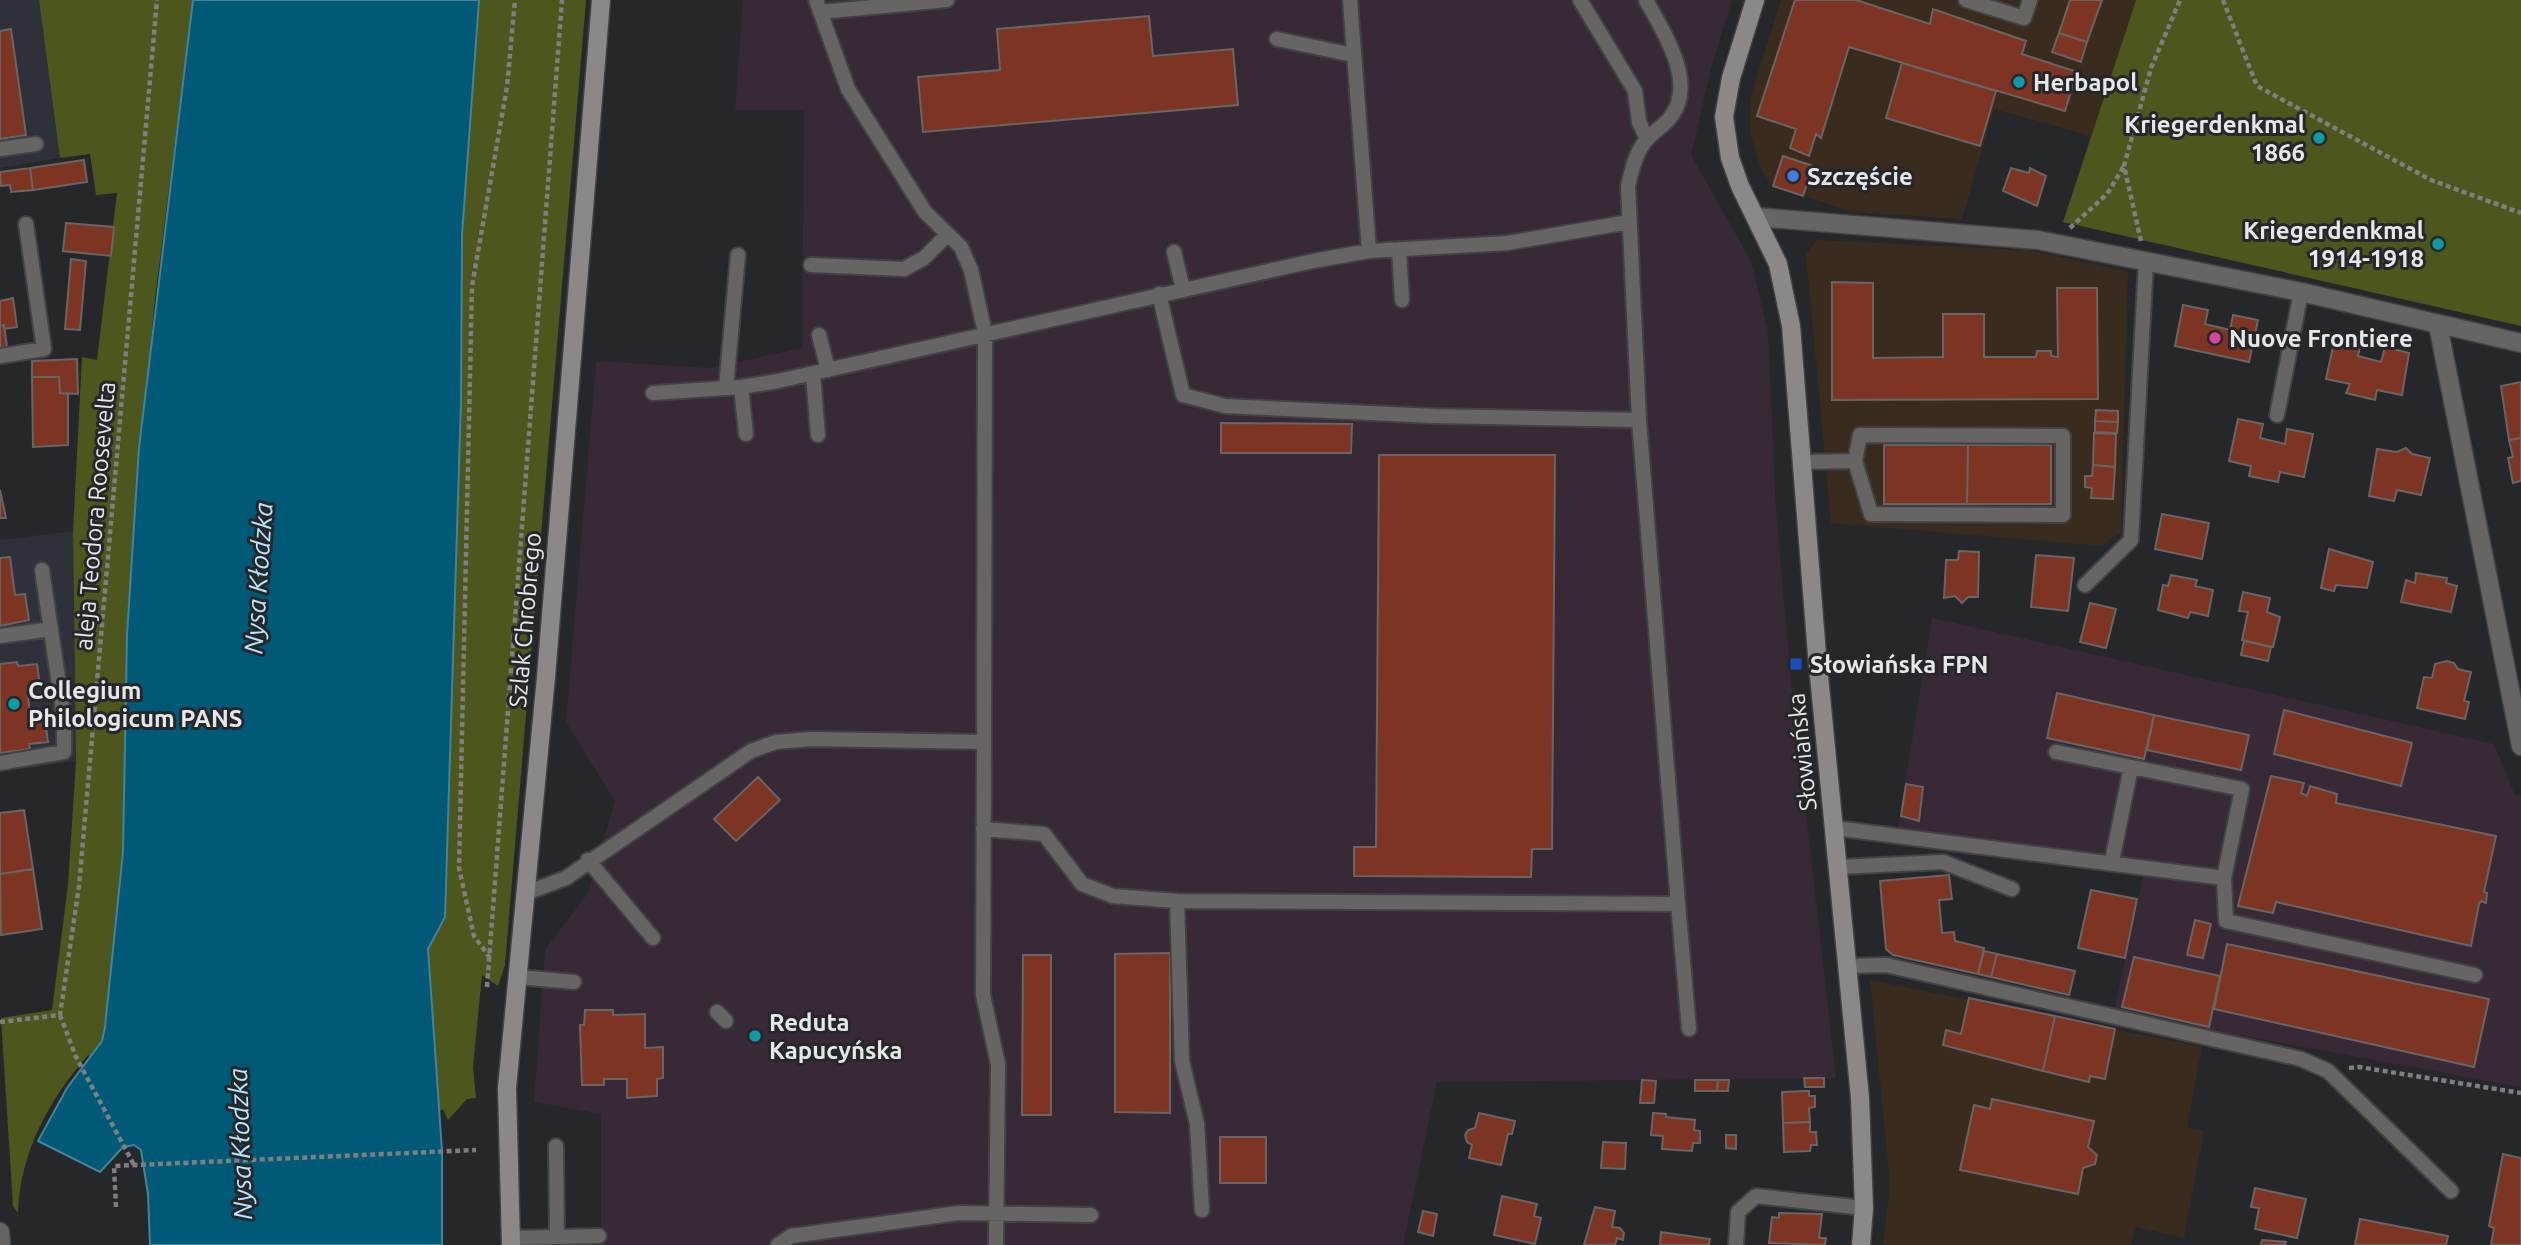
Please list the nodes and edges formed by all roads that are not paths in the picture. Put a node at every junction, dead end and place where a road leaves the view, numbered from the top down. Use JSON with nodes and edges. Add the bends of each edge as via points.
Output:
{"nodes":[{"id":1,"x":601,"y":0,"type":"edge"},
{"id":2,"x":947,"y":0,"type":"edge"},
{"id":3,"x":1350,"y":0,"type":"edge"},
{"id":4,"x":1580,"y":0,"type":"edge"},
{"id":5,"x":1646,"y":0,"type":"edge"},
{"id":6,"x":1755,"y":0,"type":"edge"},
{"id":7,"x":1966,"y":0,"type":"edge"},
{"id":8,"x":2030,"y":0,"type":"edge"},
{"id":9,"x":818,"y":6,"type":"edge"},
{"id":10,"x":1277,"y":39,"type":"dead end"},
{"id":11,"x":1353,"y":55,"type":"junction"},
{"id":12,"x":1647,"y":139,"type":"junction"},
{"id":13,"x":36,"y":144,"type":"dead end"},
{"id":14,"x":0,"y":149,"type":"edge"},
{"id":15,"x":1756,"y":218,"type":"junction"},
{"id":16,"x":1629,"y":222,"type":"junction"},
{"id":17,"x":26,"y":225,"type":"dead end"},
{"id":18,"x":948,"y":234,"type":"junction"},
{"id":19,"x":1399,"y":249,"type":"junction"},
{"id":20,"x":1369,"y":251,"type":"junction"},
{"id":21,"x":1174,"y":252,"type":"dead end"},
{"id":22,"x":738,"y":256,"type":"dead end"},
{"id":23,"x":2146,"y":262,"type":"junction"},
{"id":24,"x":811,"y":265,"type":"dead end"},
{"id":25,"x":1183,"y":289,"type":"junction"},
{"id":26,"x":2301,"y":292,"type":"junction"},
{"id":27,"x":1160,"y":294,"type":"junction"},
{"id":28,"x":1402,"y":300,"type":"dead end"},
{"id":29,"x":2438,"y":325,"type":"junction"},
{"id":30,"x":985,"y":333,"type":"junction"},
{"id":31,"x":819,"y":335,"type":"dead end"},
{"id":32,"x":2521,"y":343,"type":"edge"},
{"id":33,"x":0,"y":356,"type":"edge"},
{"id":34,"x":828,"y":370,"type":"junction"},
{"id":35,"x":813,"y":374,"type":"junction"},
{"id":36,"x":741,"y":387,"type":"junction"},
{"id":37,"x":726,"y":388,"type":"junction"},
{"id":38,"x":653,"y":393,"type":"dead end"},
{"id":39,"x":2277,"y":415,"type":"dead end"},
{"id":40,"x":1639,"y":420,"type":"junction"},
{"id":41,"x":746,"y":434,"type":"dead end"},
{"id":42,"x":818,"y":435,"type":"dead end"},
{"id":43,"x":1855,"y":461,"type":"junction"},
{"id":44,"x":1803,"y":462,"type":"junction"},
{"id":45,"x":42,"y":570,"type":"dead end"},
{"id":46,"x":2085,"y":585,"type":"dead end"},
{"id":47,"x":51,"y":629,"type":"junction"},
{"id":48,"x":0,"y":636,"type":"edge"},
{"id":49,"x":984,"y":743,"type":"junction"},
{"id":50,"x":2521,"y":746,"type":"edge"},
{"id":51,"x":2056,"y":752,"type":"dead end"},
{"id":52,"x":0,"y":763,"type":"edge"},
{"id":53,"x":2131,"y":767,"type":"junction"},
{"id":54,"x":1835,"y":828,"type":"junction"},
{"id":55,"x":983,"y":829,"type":"junction"},
{"id":56,"x":588,"y":860,"type":"junction"},
{"id":57,"x":2112,"y":861,"type":"junction"},
{"id":58,"x":1838,"y":867,"type":"junction"},
{"id":59,"x":2224,"y":878,"type":"junction"},
{"id":60,"x":2011,"y":889,"type":"dead end"},
{"id":61,"x":526,"y":894,"type":"junction"},
{"id":62,"x":1177,"y":901,"type":"junction"},
{"id":63,"x":1678,"y":904,"type":"junction"},
{"id":64,"x":653,"y":938,"type":"dead end"},
{"id":65,"x":1848,"y":966,"type":"junction"},
{"id":66,"x":2475,"y":975,"type":"dead end"},
{"id":67,"x":518,"y":977,"type":"junction"},
{"id":68,"x":574,"y":982,"type":"dead end"},
{"id":69,"x":1689,"y":1029,"type":"dead end"},
{"id":70,"x":556,"y":1146,"type":"dead end"},
{"id":71,"x":2451,"y":1191,"type":"dead end"},
{"id":72,"x":1864,"y":1208,"type":"junction"},
{"id":73,"x":1202,"y":1210,"type":"dead end"},
{"id":74,"x":996,"y":1213,"type":"junction"},
{"id":75,"x":1091,"y":1215,"type":"dead end"},
{"id":76,"x":0,"y":1232,"type":"edge"},
{"id":77,"x":598,"y":1236,"type":"dead end"},
{"id":78,"x":557,"y":1237,"type":"junction"},
{"id":79,"x":510,"y":1242,"type":"edge"},
{"id":80,"x":1,"y":1245,"type":"edge"},
{"id":81,"x":779,"y":1245,"type":"edge"},
{"id":82,"x":996,"y":1245,"type":"edge"},
{"id":83,"x":1736,"y":1245,"type":"edge"},
{"id":84,"x":1861,"y":1245,"type":"edge"}],
"edges":[{"from":1,"to":61,"type":"street","name":"Szlak Chrobrego"},
{"from":2,"to":9,"type":"lane"},
{"from":3,"to":11,"type":"lane"},
{"from":4,"to":12,"type":"lane","via":[[1635,91],[1639,122]]},
{"from":5,"to":12,"type":"lane","via":[[1680,72],[1679,98],[1671,118]]},
{"from":6,"to":15,"type":"street","name":"Słowiańska","via":[[1724,117],[1730,158]]},
{"from":7,"to":8,"type":"lane","via":[[2024,18]]},
{"from":9,"to":18,"type":"lane","via":[[848,89],[925,212]]},
{"from":10,"to":11,"type":"lane"},
{"from":11,"to":20,"type":"lane"},
{"from":12,"to":16,"type":"lane","via":[[1635,159],[1628,186]]},
{"from":13,"to":14,"type":"lane"},
{"from":15,"to":23,"type":"street","via":[[2053,243]]},
{"from":15,"to":44,"type":"street","name":"Słowiańska","via":[[1778,264],[1788,313]]},
{"from":16,"to":19,"type":"lane","via":[[1507,243]]},
{"from":16,"to":40,"type":"lane"},
{"from":17,"to":33,"type":"lane","via":[[44,349]]},
{"from":18,"to":24,"type":"lane","via":[[924,258],[904,269]]},
{"from":18,"to":30,"type":"lane","via":[[961,247],[971,270]]},
{"from":19,"to":20,"type":"lane"},
{"from":19,"to":28,"type":"lane"},
{"from":20,"to":25,"type":"lane"},
{"from":21,"to":25,"type":"lane"},
{"from":22,"to":37,"type":"lane"},
{"from":23,"to":26,"type":"street"},
{"from":23,"to":46,"type":"lane","via":[[2131,540]]},
{"from":25,"to":27,"type":"lane"},
{"from":26,"to":29,"type":"street"},
{"from":26,"to":39,"type":"lane"},
{"from":27,"to":30,"type":"lane"},
{"from":27,"to":40,"type":"lane","via":[[1183,395],[1225,406]]},
{"from":29,"to":32,"type":"street"},
{"from":29,"to":50,"type":"street"},
{"from":30,"to":34,"type":"lane"},
{"from":30,"to":49,"type":"lane"},
{"from":31,"to":34,"type":"lane"},
{"from":34,"to":35,"type":"lane"},
{"from":35,"to":36,"type":"lane"},
{"from":35,"to":42,"type":"lane"},
{"from":36,"to":37,"type":"lane"},
{"from":36,"to":41,"type":"lane"},
{"from":37,"to":38,"type":"lane"},
{"from":40,"to":63,"type":"lane"},
{"from":43,"to":43,"type":"lane","via":[[1860,435],[2063,436],[2063,515],[1871,514]]},
{"from":43,"to":44,"type":"lane"},
{"from":44,"to":54,"type":"street","name":"Słowiańska"},
{"from":45,"to":47,"type":"lane"},
{"from":47,"to":48,"type":"lane"},
{"from":47,"to":52,"type":"lane","via":[[64,718],[64,752]]},
{"from":49,"to":55,"type":"lane"},
{"from":49,"to":56,"type":"lane","via":[[776,742],[751,751]]},
{"from":51,"to":53,"type":"lane"},
{"from":53,"to":57,"type":"lane"},
{"from":53,"to":59,"type":"lane","via":[[2242,789]]},
{"from":54,"to":57,"type":"lane"},
{"from":54,"to":58,"type":"street","name":"Słowiańska"},
{"from":55,"to":62,"type":"lane","via":[[1044,834],[1082,884],[1113,896]]},
{"from":55,"to":74,"type":"lane","via":[[983,995],[998,1064]]},
{"from":56,"to":61,"type":"lane","via":[[549,887]]},
{"from":56,"to":64,"type":"lane"},
{"from":57,"to":59,"type":"lane"},
{"from":58,"to":60,"type":"lane","via":[[1943,862]]},
{"from":58,"to":65,"type":"street","name":"Słowiańska"},
{"from":59,"to":66,"type":"lane","via":[[2226,920]]},
{"from":61,"to":67,"type":"street","name":"Szlak Chrobrego"},
{"from":62,"to":63,"type":"lane"},
{"from":62,"to":73,"type":"lane","via":[[1182,1060],[1197,1124]]},
{"from":63,"to":69,"type":"lane"},
{"from":65,"to":71,"type":"lane","via":[[1886,965],[2301,1059],[2328,1071]]},
{"from":65,"to":72,"type":"street","name":"Słowiańska"},
{"from":67,"to":68,"type":"lane"},
{"from":67,"to":79,"type":"street","name":"Szlak Chrobrego","via":[[507,1088]]},
{"from":70,"to":78,"type":"lane"},
{"from":72,"to":83,"type":"lane","via":[[1756,1196],[1738,1213]]},
{"from":72,"to":84,"type":"street","name":"Słowiańska"},
{"from":74,"to":75,"type":"lane"},
{"from":74,"to":81,"type":"lane","via":[[913,1218],[791,1237]]},
{"from":74,"to":82,"type":"lane"},
{"from":76,"to":80,"type":"street"},
{"from":77,"to":78,"type":"lane"},
{"from":78,"to":79,"type":"lane"}]}
